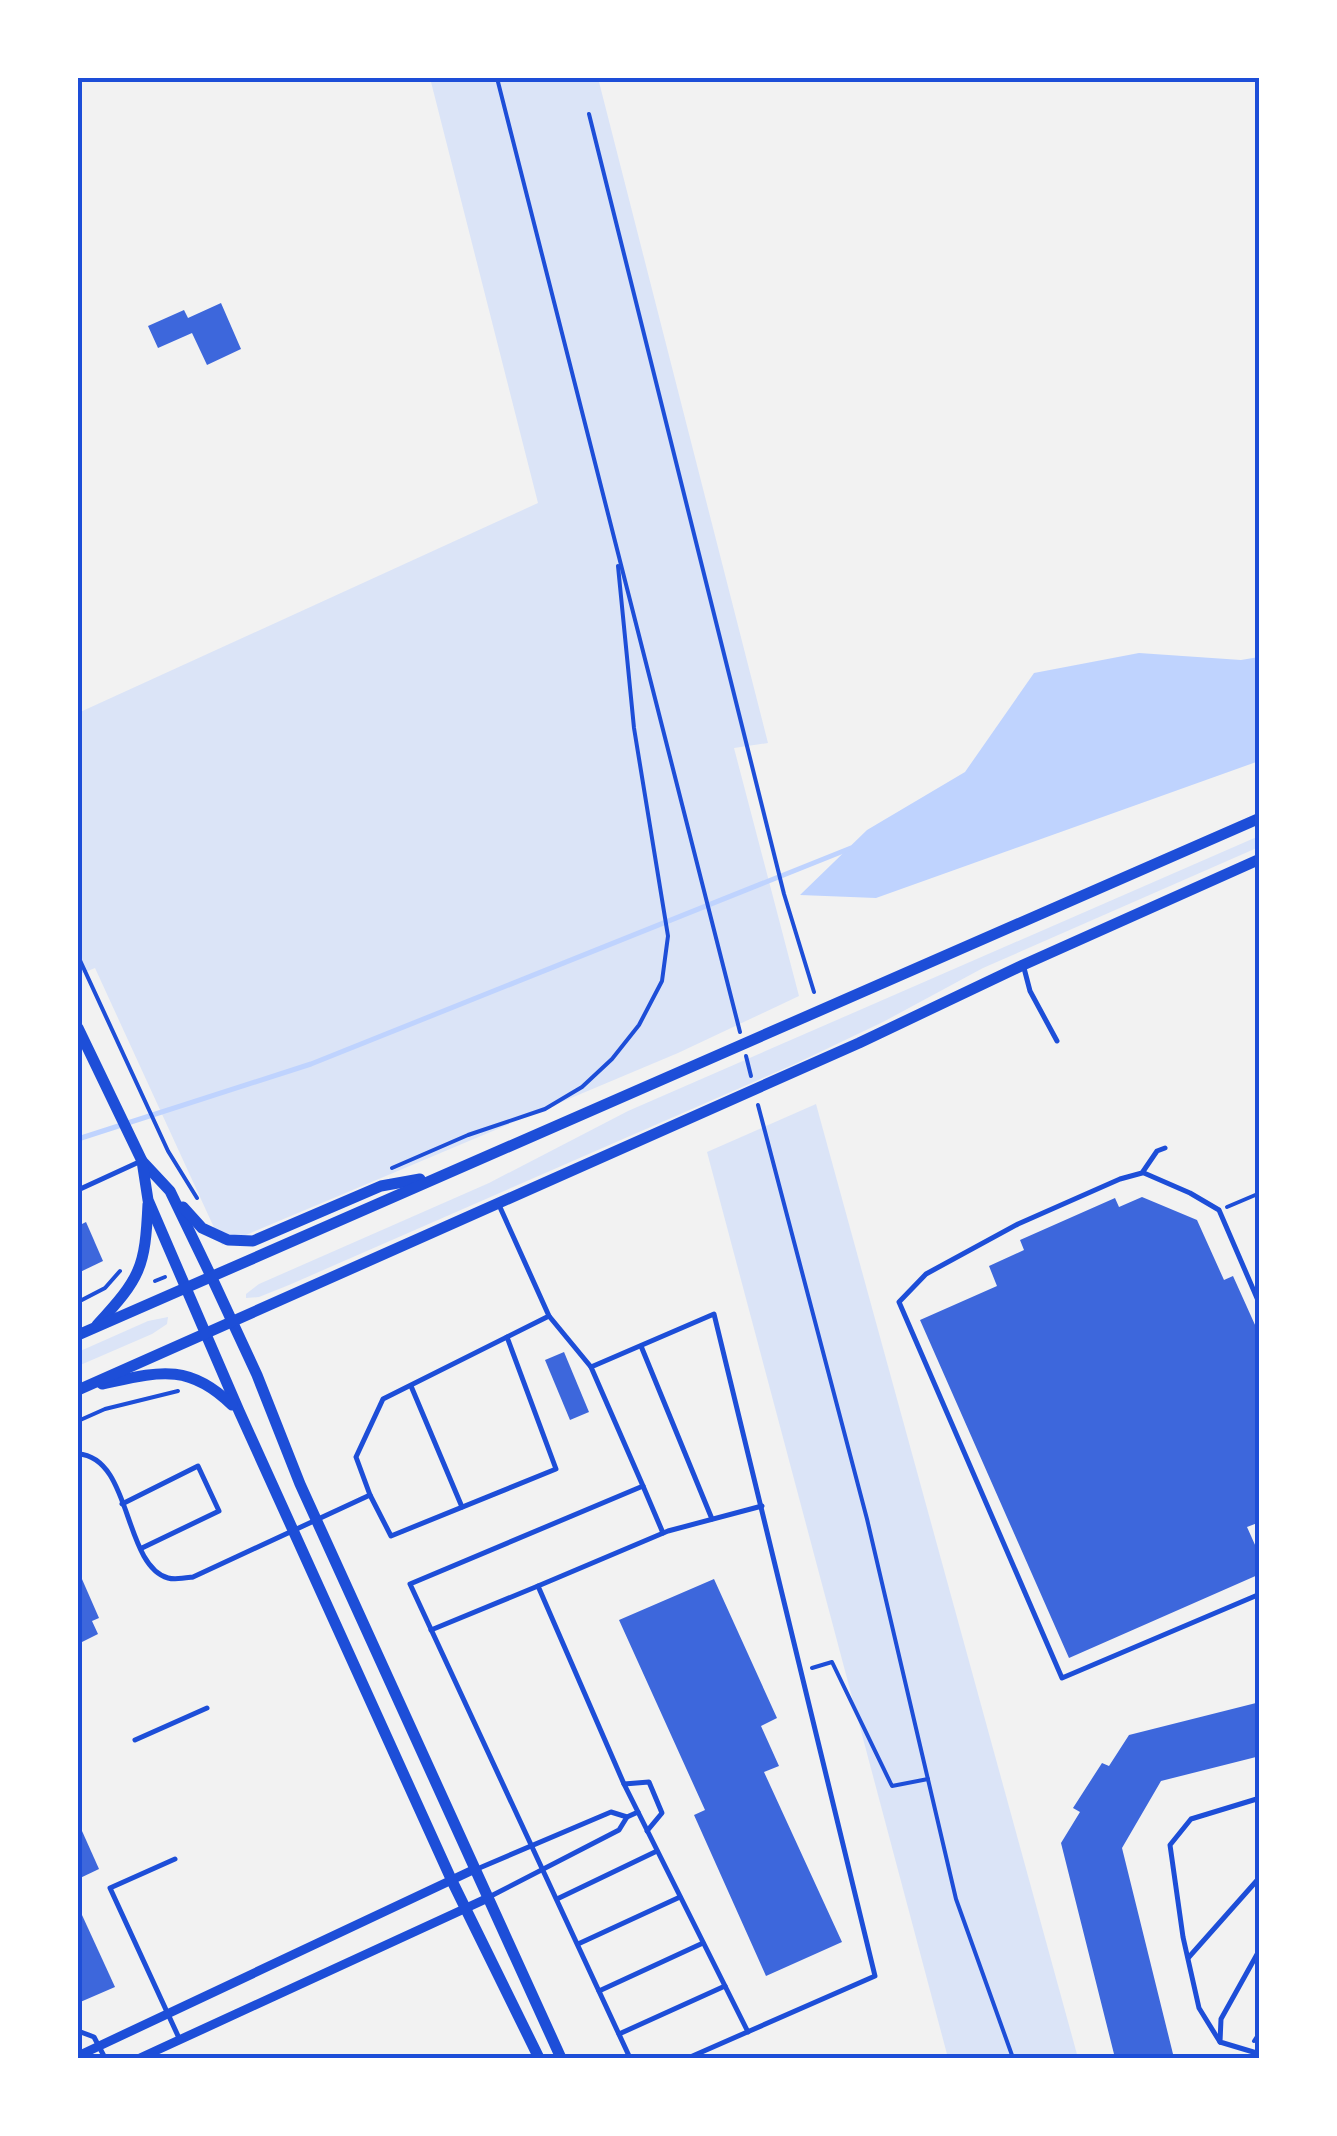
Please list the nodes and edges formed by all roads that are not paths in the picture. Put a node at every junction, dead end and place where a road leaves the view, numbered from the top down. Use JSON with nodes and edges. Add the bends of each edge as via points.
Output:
{"nodes":[{"id":1,"x":1260,"y":818,"type":"edge"},
{"id":2,"x":1260,"y":859,"type":"edge"},
{"id":3,"x":1023,"y":965,"type":"junction"},
{"id":4,"x":78,"y":1028,"type":"edge"},
{"id":5,"x":1057,"y":1041,"type":"dead end"},
{"id":6,"x":1165,"y":1148,"type":"dead end"},
{"id":7,"x":142,"y":1161,"type":"junction"},
{"id":8,"x":1142,"y":1173,"type":"junction"},
{"id":9,"x":438,"y":1176,"type":"junction"},
{"id":10,"x":78,"y":1190,"type":"edge"},
{"id":11,"x":170,"y":1191,"type":"junction"},
{"id":12,"x":148,"y":1200,"type":"junction"},
{"id":13,"x":498,"y":1202,"type":"junction"},
{"id":14,"x":211,"y":1276,"type":"junction"},
{"id":15,"x":187,"y":1286,"type":"junction"},
{"id":16,"x":1260,"y":1305,"type":"edge"},
{"id":17,"x":549,"y":1316,"type":"junction"},
{"id":18,"x":232,"y":1321,"type":"junction"},
{"id":19,"x":94,"y":1328,"type":"junction"},
{"id":20,"x":206,"y":1332,"type":"junction"},
{"id":21,"x":78,"y":1335,"type":"edge"},
{"id":22,"x":507,"y":1337,"type":"junction"},
{"id":23,"x":641,"y":1346,"type":"junction"},
{"id":24,"x":591,"y":1367,"type":"junction"},
{"id":25,"x":410,"y":1386,"type":"junction"},
{"id":26,"x":80,"y":1389,"type":"edge"},
{"id":27,"x":238,"y":1411,"type":"junction"},
{"id":28,"x":78,"y":1454,"type":"edge"},
{"id":29,"x":643,"y":1486,"type":"junction"},
{"id":30,"x":370,"y":1495,"type":"junction"},
{"id":31,"x":122,"y":1504,"type":"junction"},
{"id":32,"x":762,"y":1506,"type":"junction"},
{"id":33,"x":462,"y":1507,"type":"junction"},
{"id":34,"x":712,"y":1519,"type":"junction"},
{"id":35,"x":317,"y":1520,"type":"junction"},
{"id":36,"x":293,"y":1531,"type":"junction"},
{"id":37,"x":663,"y":1533,"type":"junction"},
{"id":38,"x":142,"y":1548,"type":"junction"},
{"id":39,"x":538,"y":1586,"type":"junction"},
{"id":40,"x":1260,"y":1594,"type":"edge"},
{"id":41,"x":431,"y":1630,"type":"junction"},
{"id":42,"x":207,"y":1708,"type":"dead end"},
{"id":43,"x":134,"y":1740,"type":"dead end"},
{"id":44,"x":624,"y":1784,"type":"junction"},
{"id":45,"x":1260,"y":1798,"type":"edge"},
{"id":46,"x":638,"y":1812,"type":"junction"},
{"id":47,"x":627,"y":1817,"type":"junction"},
{"id":48,"x":647,"y":1831,"type":"junction"},
{"id":49,"x":532,"y":1846,"type":"junction"},
{"id":50,"x":657,"y":1851,"type":"junction"},
{"id":51,"x":175,"y":1859,"type":"dead end"},
{"id":52,"x":543,"y":1869,"type":"junction"},
{"id":53,"x":475,"y":1870,"type":"junction"},
{"id":54,"x":1260,"y":1876,"type":"edge"},
{"id":55,"x":452,"y":1880,"type":"junction"},
{"id":56,"x":680,"y":1896,"type":"junction"},
{"id":57,"x":488,"y":1898,"type":"junction"},
{"id":58,"x":557,"y":1899,"type":"junction"},
{"id":59,"x":466,"y":1908,"type":"junction"},
{"id":60,"x":703,"y":1943,"type":"junction"},
{"id":61,"x":578,"y":1944,"type":"junction"},
{"id":62,"x":1260,"y":1949,"type":"edge"},
{"id":63,"x":1188,"y":1958,"type":"junction"},
{"id":64,"x":724,"y":1986,"type":"junction"},
{"id":65,"x":599,"y":1990,"type":"junction"},
{"id":66,"x":168,"y":2014,"type":"junction"},
{"id":67,"x":78,"y":2031,"type":"edge"},
{"id":68,"x":748,"y":2032,"type":"junction"},
{"id":69,"x":618,"y":2034,"type":"junction"},
{"id":70,"x":180,"y":2040,"type":"junction"},
{"id":71,"x":1220,"y":2042,"type":"junction"},
{"id":72,"x":99,"y":2046,"type":"junction"},
{"id":73,"x":1260,"y":2054,"type":"edge"},
{"id":74,"x":78,"y":2056,"type":"edge"},
{"id":75,"x":105,"y":2058,"type":"edge"},
{"id":76,"x":140,"y":2058,"type":"edge"},
{"id":77,"x":539,"y":2058,"type":"edge"},
{"id":78,"x":561,"y":2058,"type":"edge"},
{"id":79,"x":630,"y":2058,"type":"edge"},
{"id":80,"x":688,"y":2058,"type":"edge"}],
"edges":[{"from":1,"to":9,"type":"street"},
{"from":2,"to":3,"type":"street"},
{"from":3,"to":5,"type":"lane"},
{"from":3,"to":13,"type":"street"},
{"from":4,"to":7,"type":"street"},
{"from":6,"to":8,"type":"lane"},
{"from":7,"to":10,"type":"lane"},
{"from":7,"to":11,"type":"street"},
{"from":7,"to":12,"type":"street"},
{"from":8,"to":16,"type":"lane","via":[[1219,1210]]},
{"from":8,"to":40,"type":"lane","via":[[1018,1224],[926,1274],[899,1302],[1062,1678]]},
{"from":9,"to":11,"type":"street","via":[[381,1186],[253,1241],[228,1240],[202,1228]]},
{"from":9,"to":14,"type":"street"},
{"from":11,"to":14,"type":"street"},
{"from":12,"to":15,"type":"street"},
{"from":12,"to":19,"type":"street","via":[[140,1270]]},
{"from":13,"to":17,"type":"lane"},
{"from":13,"to":18,"type":"street"},
{"from":14,"to":15,"type":"street"},
{"from":14,"to":18,"type":"street"},
{"from":15,"to":19,"type":"street"},
{"from":15,"to":20,"type":"street"},
{"from":17,"to":22,"type":"lane"},
{"from":17,"to":24,"type":"lane"},
{"from":18,"to":20,"type":"street"},
{"from":18,"to":35,"type":"street"},
{"from":19,"to":21,"type":"street"},
{"from":20,"to":26,"type":"street"},
{"from":20,"to":27,"type":"street"},
{"from":22,"to":25,"type":"lane"},
{"from":22,"to":33,"type":"lane","via":[[556,1469]]},
{"from":23,"to":24,"type":"lane"},
{"from":23,"to":32,"type":"lane","via":[[714,1314]]},
{"from":23,"to":34,"type":"lane"},
{"from":24,"to":29,"type":"lane"},
{"from":25,"to":30,"type":"lane","via":[[383,1399],[356,1456]]},
{"from":25,"to":33,"type":"lane"},
{"from":26,"to":27,"type":"street","via":[[176,1372],[209,1384]]},
{"from":27,"to":36,"type":"street"},
{"from":28,"to":31,"type":"lane","via":[[89,1455],[108,1473]]},
{"from":29,"to":37,"type":"lane"},
{"from":29,"to":41,"type":"lane","via":[[410,1584]]},
{"from":30,"to":33,"type":"lane","via":[[391,1536]]},
{"from":30,"to":35,"type":"lane"},
{"from":31,"to":38,"type":"lane"},
{"from":31,"to":38,"type":"lane","via":[[198,1466],[219,1511]]},
{"from":32,"to":34,"type":"lane"},
{"from":32,"to":68,"type":"lane","via":[[875,1976]]},
{"from":34,"to":37,"type":"lane"},
{"from":35,"to":36,"type":"lane"},
{"from":35,"to":53,"type":"street"},
{"from":36,"to":38,"type":"lane","via":[[193,1578],[169,1578],[151,1568]]},
{"from":36,"to":55,"type":"street"},
{"from":37,"to":39,"type":"lane"},
{"from":39,"to":41,"type":"lane"},
{"from":39,"to":44,"type":"lane"},
{"from":41,"to":49,"type":"lane"},
{"from":42,"to":43,"type":"lane"},
{"from":44,"to":46,"type":"lane"},
{"from":44,"to":48,"type":"lane","via":[[649,1782],[662,1812]]},
{"from":45,"to":63,"type":"lane","via":[[1191,1819],[1170,1846]]},
{"from":46,"to":47,"type":"lane"},
{"from":46,"to":48,"type":"lane"},
{"from":47,"to":49,"type":"lane","via":[[610,1812]]},
{"from":47,"to":52,"type":"lane","via":[[619,1830]]},
{"from":48,"to":50,"type":"lane"},
{"from":49,"to":52,"type":"lane"},
{"from":49,"to":53,"type":"lane"},
{"from":50,"to":56,"type":"lane"},
{"from":50,"to":58,"type":"lane"},
{"from":51,"to":66,"type":"lane","via":[[110,1888]]},
{"from":52,"to":57,"type":"lane"},
{"from":52,"to":58,"type":"lane"},
{"from":53,"to":55,"type":"street"},
{"from":53,"to":57,"type":"street"},
{"from":54,"to":63,"type":"lane"},
{"from":55,"to":59,"type":"street"},
{"from":55,"to":66,"type":"street"},
{"from":56,"to":60,"type":"lane"},
{"from":56,"to":61,"type":"lane"},
{"from":57,"to":59,"type":"street"},
{"from":57,"to":78,"type":"street"},
{"from":58,"to":61,"type":"lane"},
{"from":59,"to":70,"type":"street"},
{"from":59,"to":77,"type":"street"},
{"from":60,"to":64,"type":"lane"},
{"from":60,"to":65,"type":"lane"},
{"from":61,"to":65,"type":"lane"},
{"from":62,"to":71,"type":"lane","via":[[1222,2019]]},
{"from":63,"to":71,"type":"lane","via":[[1199,2008]]},
{"from":64,"to":68,"type":"lane"},
{"from":64,"to":69,"type":"lane"},
{"from":65,"to":69,"type":"lane"},
{"from":66,"to":70,"type":"lane"},
{"from":66,"to":72,"type":"street"},
{"from":67,"to":72,"type":"lane"},
{"from":68,"to":80,"type":"lane"},
{"from":69,"to":79,"type":"lane"},
{"from":70,"to":76,"type":"street"},
{"from":71,"to":73,"type":"lane"},
{"from":72,"to":74,"type":"street"},
{"from":72,"to":75,"type":"lane"}]}
